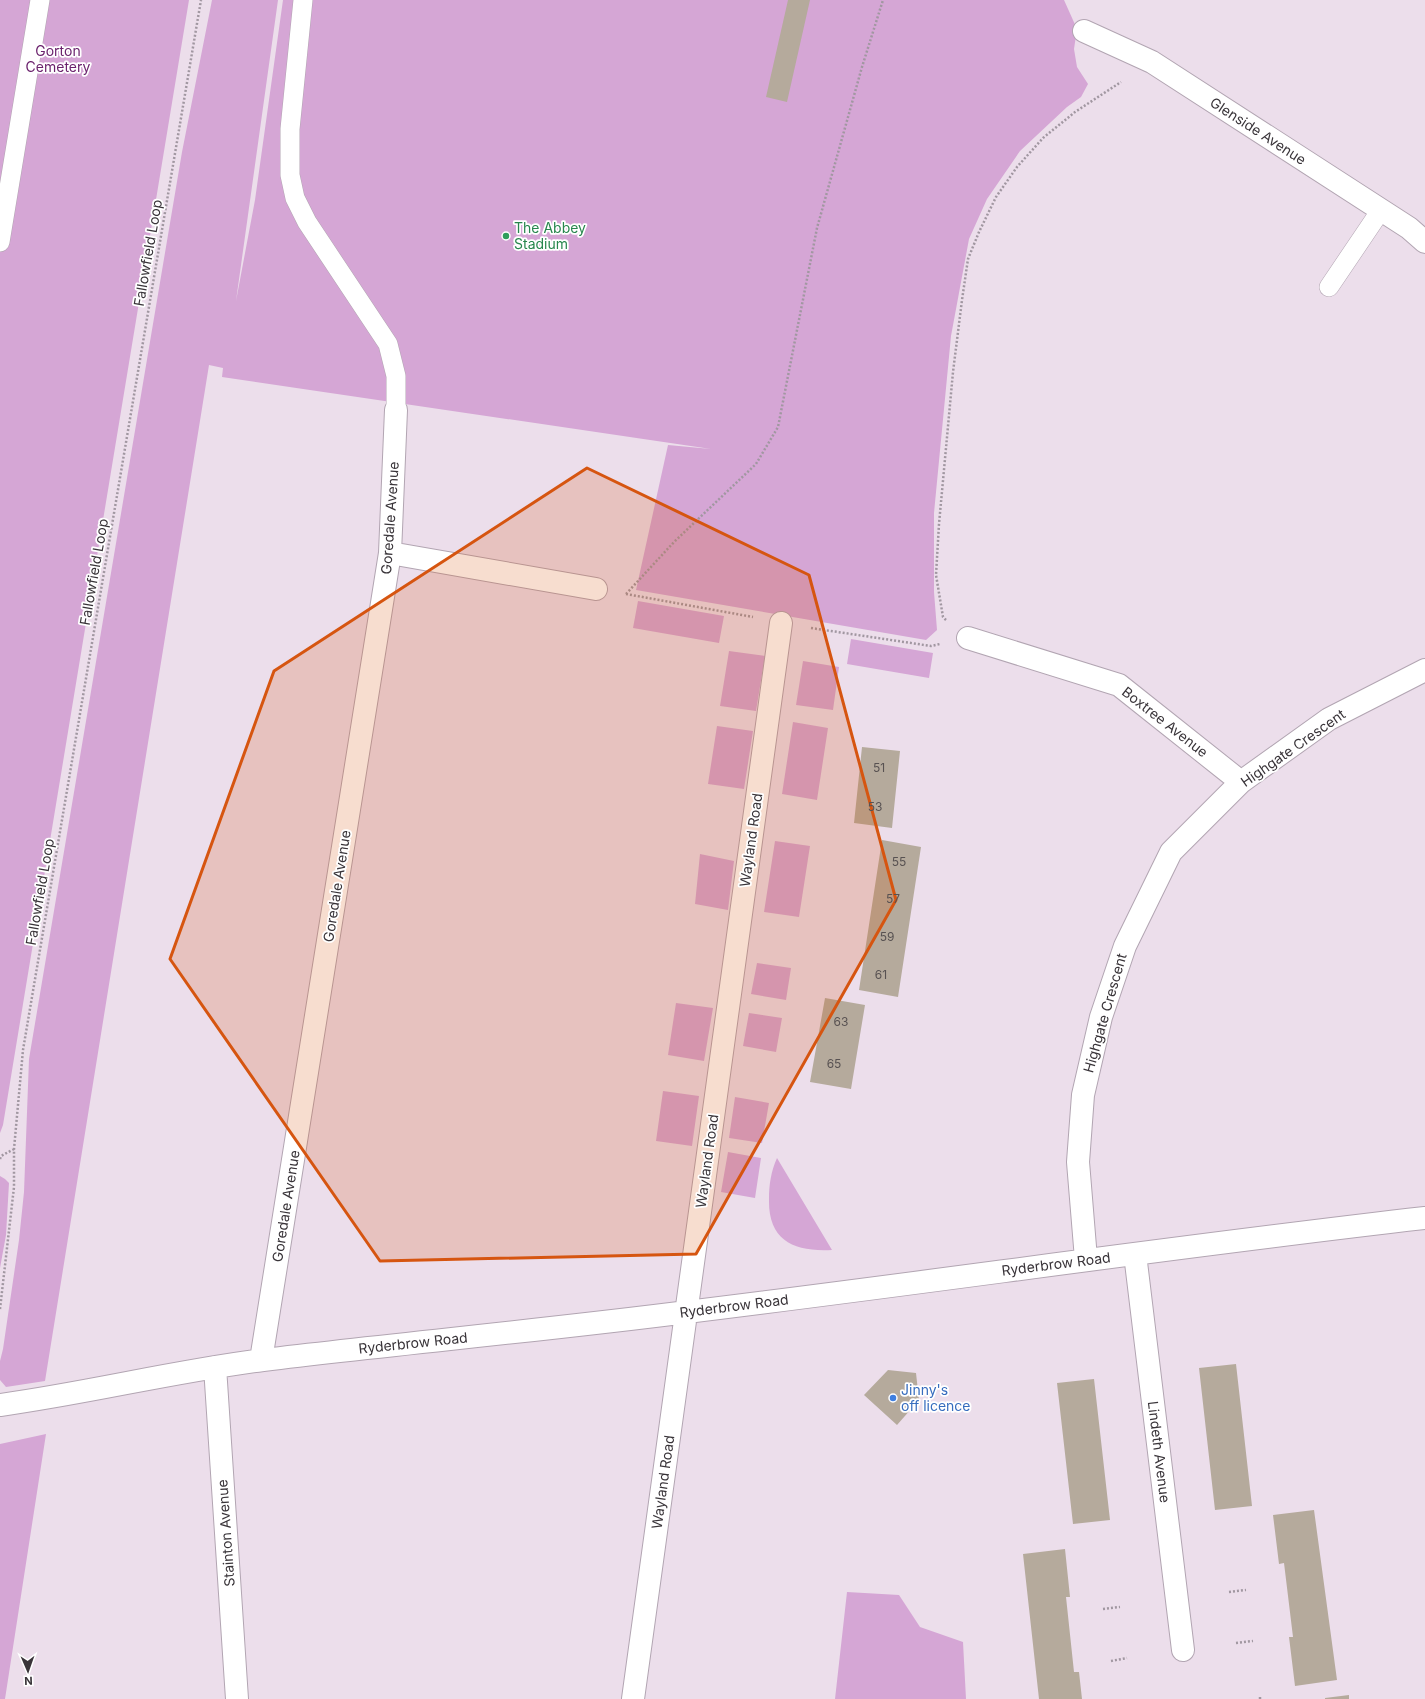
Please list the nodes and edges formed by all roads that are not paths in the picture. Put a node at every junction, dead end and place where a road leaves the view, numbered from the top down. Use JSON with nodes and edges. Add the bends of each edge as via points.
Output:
{"nodes":[{"id":1,"x":40,"y":0,"type":"edge"},
{"id":2,"x":304,"y":0,"type":"edge"},
{"id":3,"x":1084,"y":32,"type":"dead end"},
{"id":4,"x":1381,"y":210,"type":"junction"},
{"id":5,"x":0,"y":242,"type":"edge"},
{"id":6,"x":1425,"y":242,"type":"edge"},
{"id":7,"x":1330,"y":287,"type":"dead end"},
{"id":8,"x":396,"y":410,"type":"joint"},
{"id":9,"x":390,"y":553,"type":"junction"},
{"id":10,"x":596,"y":589,"type":"dead end"},
{"id":11,"x":781,"y":623,"type":"dead end"},
{"id":12,"x":968,"y":638,"type":"road end"},
{"id":13,"x":1425,"y":670,"type":"edge"},
{"id":14,"x":1241,"y":782,"type":"junction"},
{"id":15,"x":1425,"y":1218,"type":"edge"},
{"id":16,"x":1135,"y":1254,"type":"junction"},
{"id":17,"x":1086,"y":1259,"type":"junction"},
{"id":18,"x":686,"y":1312,"type":"junction"},
{"id":19,"x":261,"y":1360,"type":"junction"},
{"id":20,"x":216,"y":1367,"type":"junction"},
{"id":21,"x":0,"y":1405,"type":"edge"},
{"id":22,"x":1183,"y":1650,"type":"dead end"},
{"id":23,"x":237,"y":1699,"type":"edge"},
{"id":24,"x":633,"y":1699,"type":"edge"}],
"edges":[{"from":1,"to":5,"type":"lane"},
{"from":2,"to":8,"type":"lane","via":[[290,128],[292,186],[307,222],[388,344],[396,376]]},
{"from":3,"to":4,"type":"street","name":"Glenside Avenue","via":[[1152,62]]},
{"from":4,"to":6,"type":"street","name":"Glenside Avenue"},
{"from":4,"to":7,"type":"lane"},
{"from":8,"to":9,"type":"street","name":"Goredale Avenue"},
{"from":9,"to":10,"type":"street"},
{"from":9,"to":19,"type":"street","name":"Goredale Avenue"},
{"from":11,"to":18,"type":"street","name":"Wayland Road"},
{"from":12,"to":14,"type":"street","name":"Boxtree Avenue","via":[[1119,685]]},
{"from":13,"to":14,"type":"street","name":"Highgate Crescent","via":[[1329,719]]},
{"from":14,"to":17,"type":"street","name":"Highgate Crescent","via":[[1171,852],[1125,946],[1101,1017],[1083,1095],[1078,1162]]},
{"from":15,"to":16,"type":"street","name":"Ryderbrow Road"},
{"from":16,"to":17,"type":"street","name":"Ryderbrow Road"},
{"from":16,"to":22,"type":"street","name":"Lindeth Avenue"},
{"from":17,"to":18,"type":"street","name":"Ryderbrow Road"},
{"from":18,"to":19,"type":"street","name":"Ryderbrow Road"},
{"from":18,"to":24,"type":"street","name":"Wayland Road"},
{"from":19,"to":20,"type":"street","name":"Ryderbrow Road"},
{"from":20,"to":21,"type":"street","name":"Ryderbrow Road"},
{"from":20,"to":23,"type":"street","name":"Stainton Avenue"}]}
